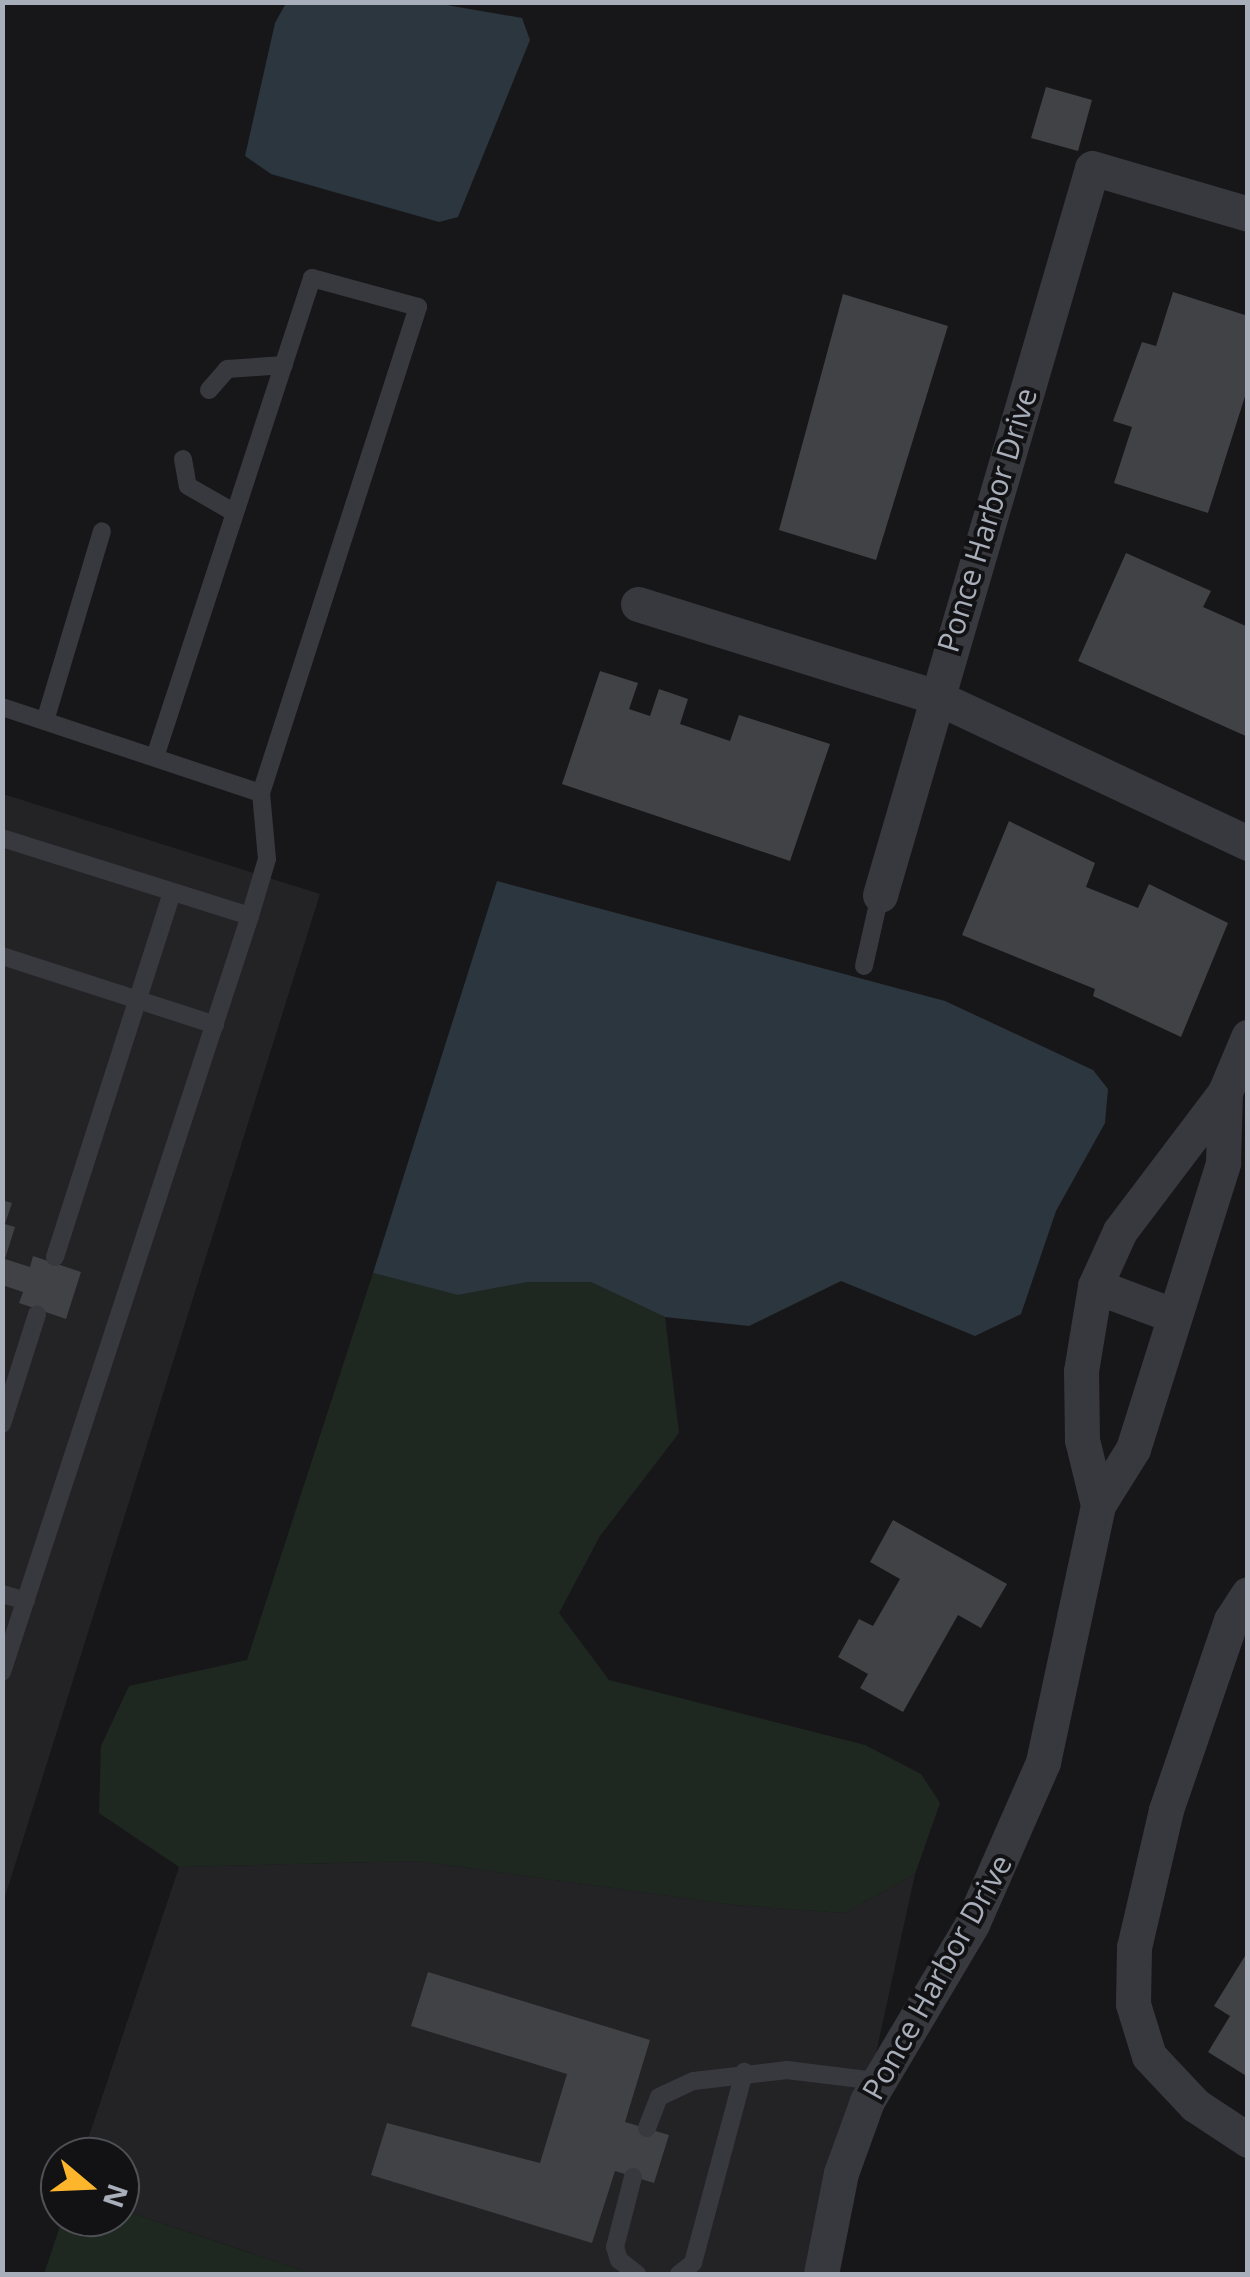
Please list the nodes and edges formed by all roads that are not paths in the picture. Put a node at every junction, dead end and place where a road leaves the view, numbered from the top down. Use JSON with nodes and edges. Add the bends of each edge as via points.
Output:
{"nodes":[{"id":1,"x":1248,"y":214,"type":"edge"},
{"id":2,"x":284,"y":365,"type":"junction"},
{"id":3,"x":209,"y":390,"type":"dead end"},
{"id":4,"x":183,"y":459,"type":"dead end"},
{"id":5,"x":236,"y":513,"type":"junction"},
{"id":6,"x":102,"y":532,"type":"dead end"},
{"id":7,"x":638,"y":604,"type":"dead end"},
{"id":8,"x":934,"y":696,"type":"junction"},
{"id":9,"x":2,"y":707,"type":"edge"},
{"id":10,"x":45,"y":721,"type":"junction"},
{"id":11,"x":155,"y":757,"type":"junction"},
{"id":12,"x":261,"y":792,"type":"junction"},
{"id":13,"x":2,"y":838,"type":"edge"},
{"id":14,"x":1248,"y":843,"type":"edge"},
{"id":15,"x":172,"y":892,"type":"junction"},
{"id":16,"x":880,"y":895,"type":"joint"},
{"id":17,"x":250,"y":916,"type":"junction"},
{"id":18,"x":2,"y":956,"type":"edge"},
{"id":19,"x":864,"y":966,"type":"dead end"},
{"id":20,"x":137,"y":1000,"type":"junction"},
{"id":21,"x":215,"y":1025,"type":"junction"},
{"id":22,"x":1248,"y":1036,"type":"edge"},
{"id":23,"x":1226,"y":1092,"type":"junction"},
{"id":24,"x":55,"y":1258,"type":"dead end"},
{"id":25,"x":1094,"y":1286,"type":"junction"},
{"id":26,"x":37,"y":1314,"type":"dead end"},
{"id":27,"x":1175,"y":1316,"type":"junction"},
{"id":28,"x":2,"y":1424,"type":"edge"},
{"id":29,"x":1098,"y":1505,"type":"junction"},
{"id":30,"x":2,"y":1594,"type":"edge"},
{"id":31,"x":1248,"y":1594,"type":"edge"},
{"id":32,"x":26,"y":1601,"type":"junction"},
{"id":33,"x":2,"y":1672,"type":"edge"},
{"id":34,"x":744,"y":2072,"type":"junction"},
{"id":35,"x":877,"y":2082,"type":"junction"},
{"id":36,"x":647,"y":2128,"type":"dead end"},
{"id":37,"x":1248,"y":2140,"type":"edge"},
{"id":38,"x":633,"y":2177,"type":"dead end"},
{"id":39,"x":636,"y":2274,"type":"edge"},
{"id":40,"x":679,"y":2274,"type":"edge"},
{"id":41,"x":820,"y":2274,"type":"edge"}],
"edges":[{"from":1,"to":8,"type":"street","name":"Ponce Harbor Drive","via":[[1092,168]]},
{"from":2,"to":3,"type":"lane","via":[[227,370]]},
{"from":2,"to":5,"type":"lane"},
{"from":2,"to":12,"type":"lane","via":[[312,278],[418,306]]},
{"from":4,"to":5,"type":"lane","via":[[188,486]]},
{"from":5,"to":11,"type":"lane"},
{"from":6,"to":10,"type":"lane"},
{"from":7,"to":8,"type":"street"},
{"from":8,"to":14,"type":"street"},
{"from":8,"to":16,"type":"street"},
{"from":9,"to":10,"type":"lane"},
{"from":10,"to":11,"type":"lane"},
{"from":11,"to":12,"type":"lane"},
{"from":12,"to":17,"type":"lane","via":[[267,859]]},
{"from":13,"to":15,"type":"lane"},
{"from":15,"to":17,"type":"lane"},
{"from":15,"to":20,"type":"lane"},
{"from":16,"to":19,"type":"lane"},
{"from":17,"to":21,"type":"lane"},
{"from":18,"to":20,"type":"lane"},
{"from":20,"to":21,"type":"lane"},
{"from":20,"to":24,"type":"lane"},
{"from":21,"to":32,"type":"lane"},
{"from":22,"to":23,"type":"street","name":"Ponce Harbor Drive"},
{"from":23,"to":25,"type":"street","name":"Ponce Harbor Drive","via":[[1120,1231]]},
{"from":23,"to":27,"type":"street","name":"Ponce Harbor Drive","via":[[1223,1163]]},
{"from":25,"to":27,"type":"street"},
{"from":25,"to":29,"type":"street","name":"Ponce Harbor Drive","via":[[1081,1371],[1082,1440]]},
{"from":26,"to":28,"type":"lane"},
{"from":27,"to":29,"type":"street","name":"Ponce Harbor Drive","via":[[1132,1449]]},
{"from":29,"to":35,"type":"street","name":"Ponce Harbor Drive","via":[[1064,1678],[1016,1832],[972,1924]]},
{"from":30,"to":32,"type":"lane"},
{"from":31,"to":37,"type":"street","via":[[1231,1620],[1166,1810],[1134,1947],[1133,1985],[1149,2056],[1196,2105]]},
{"from":32,"to":33,"type":"lane"},
{"from":34,"to":35,"type":"lane","via":[[824,2070]]},
{"from":34,"to":36,"type":"lane","via":[[674,2087],[659,2097]]},
{"from":34,"to":40,"type":"lane","via":[[692,2263]]},
{"from":35,"to":41,"type":"street","name":"Ponce Harbor Drive","via":[[840,2173]]},
{"from":38,"to":39,"type":"lane","via":[[615,2247]]}]}
